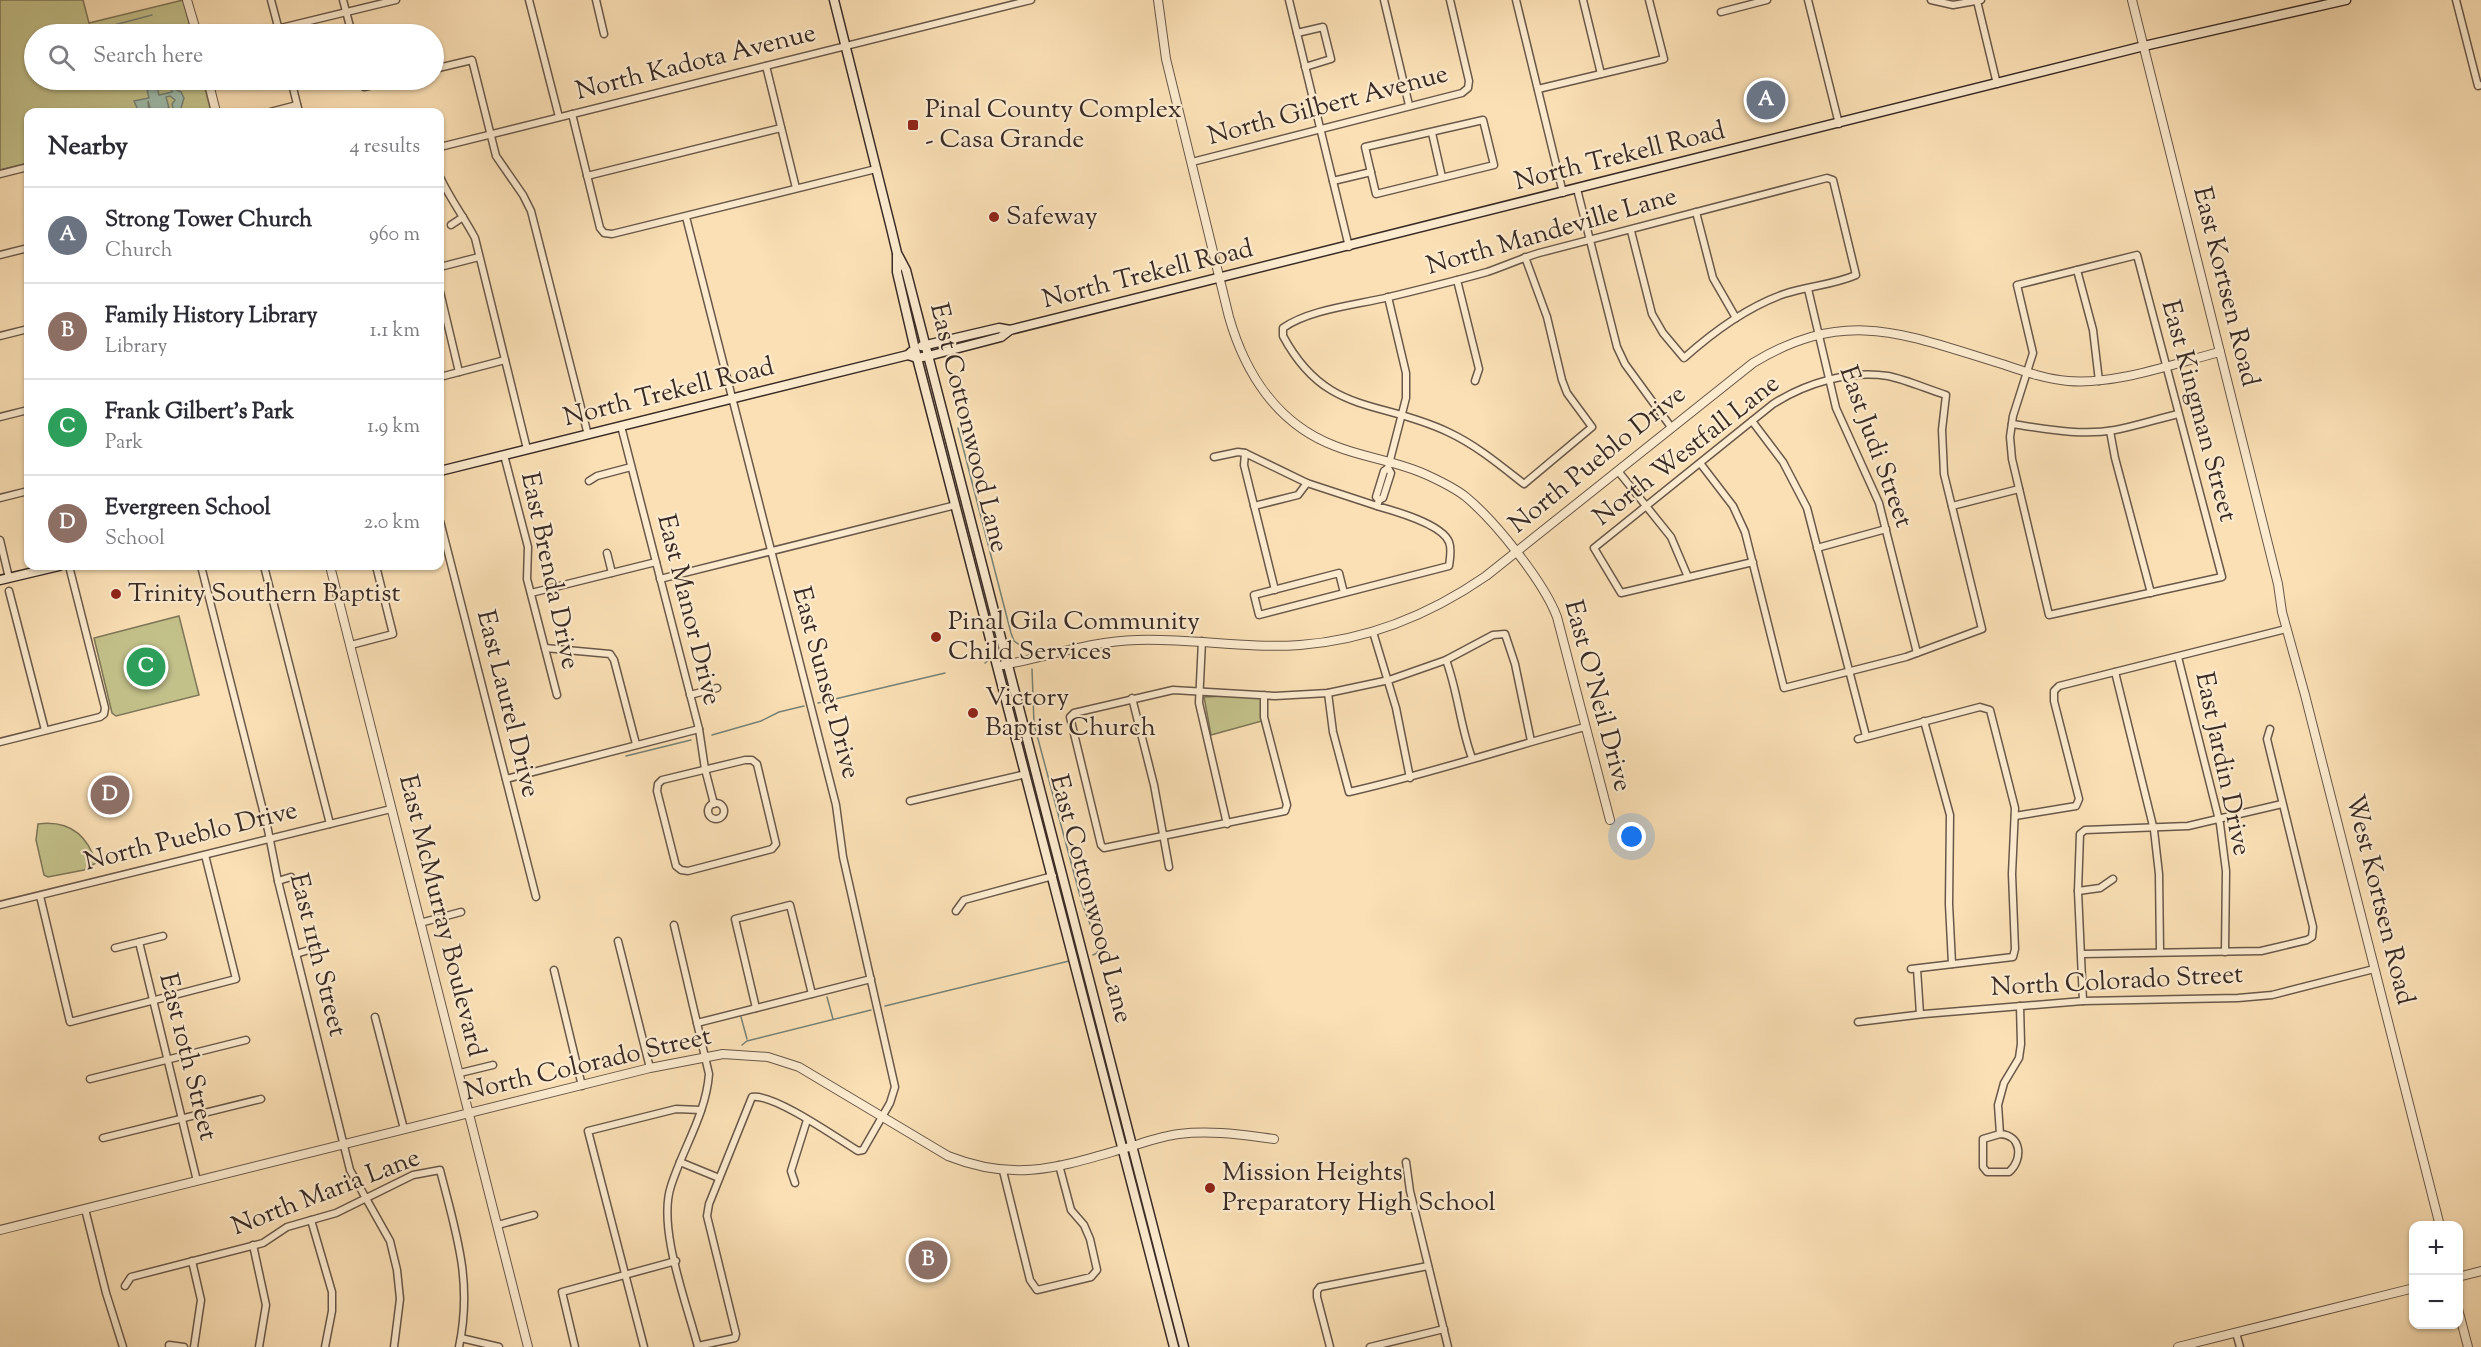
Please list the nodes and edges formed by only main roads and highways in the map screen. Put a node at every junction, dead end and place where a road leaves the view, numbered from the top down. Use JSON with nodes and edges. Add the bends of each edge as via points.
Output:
{"nodes":[{"id":1,"x":834,"y":0,"type":"edge"},
{"id":2,"x":2346,"y":0,"type":"edge"},
{"id":3,"x":897,"y":253,"type":"junction"},
{"id":4,"x":1010,"y":330,"type":"junction"},
{"id":5,"x":925,"y":346,"type":"junction"},
{"id":6,"x":911,"y":352,"type":"junction"},
{"id":7,"x":928,"y":356,"type":"junction"},
{"id":8,"x":917,"y":358,"type":"junction"},
{"id":9,"x":956,"y":463,"type":"junction"},
{"id":10,"x":945,"y":465,"type":"junction"},
{"id":11,"x":444,"y":470,"type":"edge"},
{"id":12,"x":42,"y":570,"type":"edge"},
{"id":13,"x":0,"y":580,"type":"edge"},
{"id":14,"x":1003,"y":665,"type":"junction"},
{"id":15,"x":1128,"y":1147,"type":"junction"},
{"id":16,"x":1174,"y":1347,"type":"edge"},
{"id":17,"x":1184,"y":1347,"type":"edge"}],
"edges":[{"from":1,"to":3,"type":"main road","name":"East Cottonwood Lane"},
{"from":2,"to":4,"type":"main road","name":"North Trekell Road","via":[[2144,46]]},
{"from":3,"to":5,"type":"main road","name":"East Cottonwood Lane","via":[[906,270]]},
{"from":3,"to":6,"type":"main road","name":"East Cottonwood Lane"},
{"from":4,"to":5,"type":"main road","name":"North Trekell Road","via":[[999,328]]},
{"from":4,"to":7,"type":"main road","name":"North Trekell Road","via":[[1000,337]]},
{"from":5,"to":6,"type":"main road","name":"North Trekell Road"},
{"from":5,"to":7,"type":"main road","name":"East Cottonwood Lane"},
{"from":6,"to":8,"type":"main road","name":"East Cottonwood Lane"},
{"from":6,"to":11,"type":"main road","name":"North Trekell Road"},
{"from":7,"to":8,"type":"main road","name":"North Trekell Road"},
{"from":7,"to":9,"type":"main road","name":"East Cottonwood Lane"},
{"from":8,"to":10,"type":"main road","name":"East Cottonwood Lane"},
{"from":9,"to":10,"type":"main road"},
{"from":9,"to":14,"type":"main road","name":"East Cottonwood Lane"},
{"from":10,"to":14,"type":"main road","name":"East Cottonwood Lane"},
{"from":12,"to":13,"type":"main road"},
{"from":14,"to":15,"type":"main road","name":"East Cottonwood Lane"},
{"from":14,"to":15,"type":"main road","name":"East Cottonwood Lane","via":[[1026,774]]},
{"from":15,"to":16,"type":"main road","name":"East Cottonwood Lane"},
{"from":15,"to":17,"type":"main road","name":"East Cottonwood Lane"}]}
